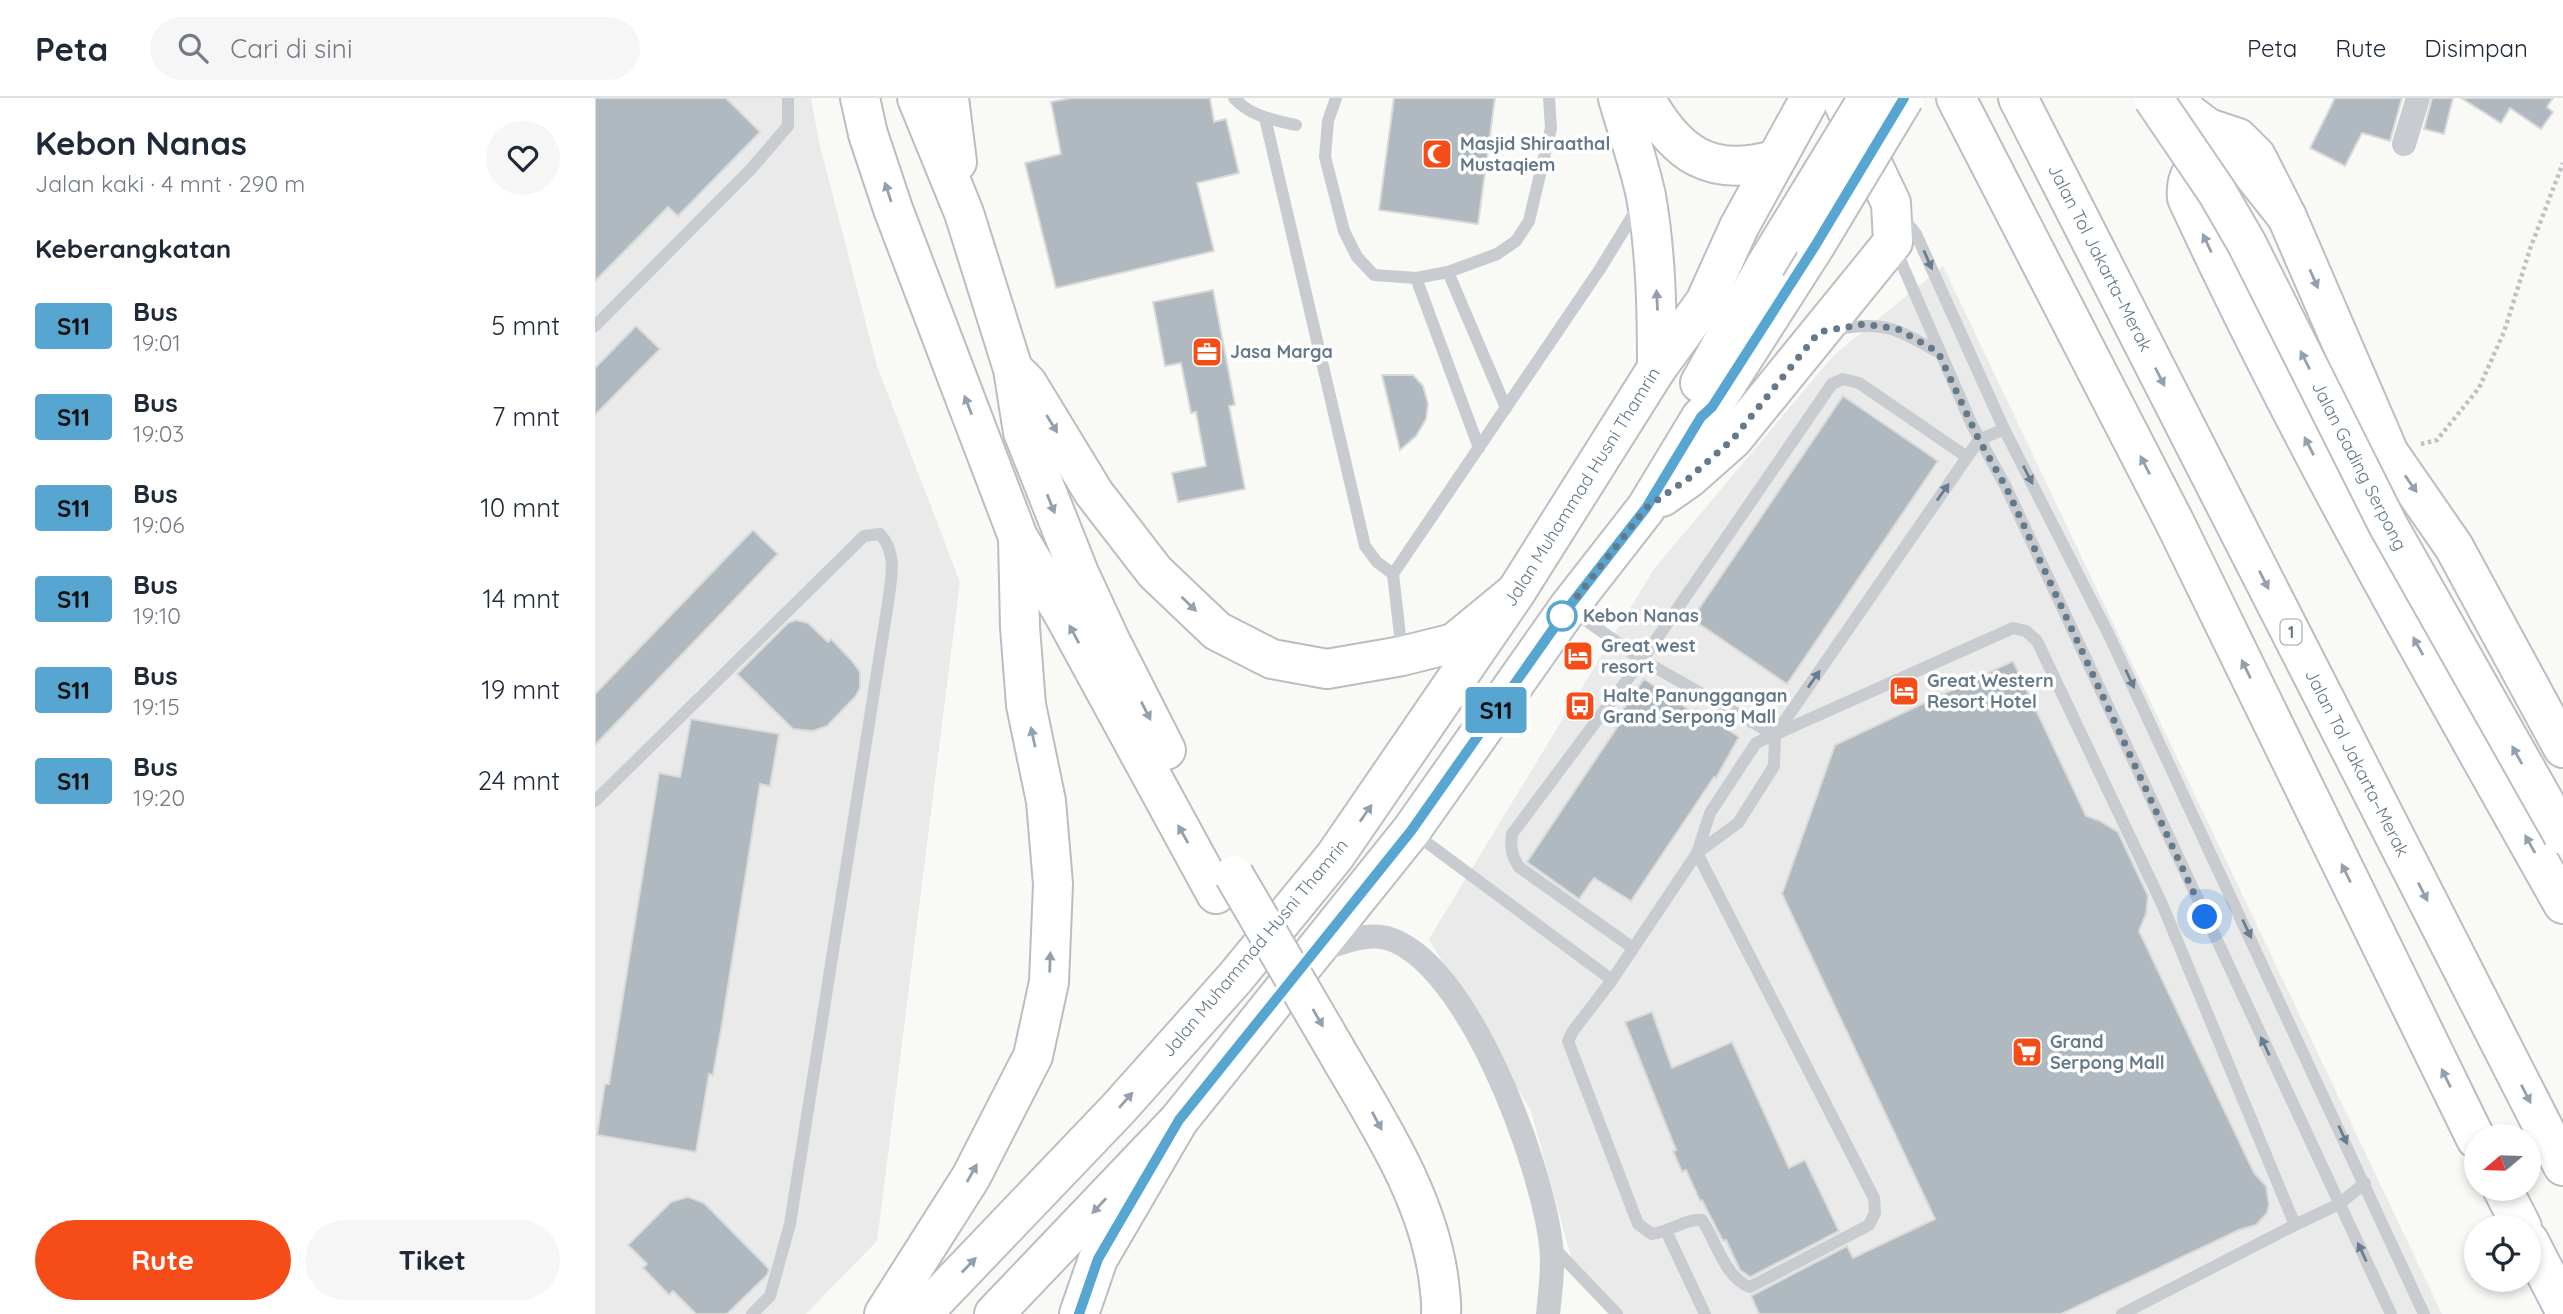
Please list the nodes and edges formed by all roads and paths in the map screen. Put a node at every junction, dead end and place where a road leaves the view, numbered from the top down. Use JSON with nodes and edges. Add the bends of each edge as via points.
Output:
{"nodes":[{"id":1,"x":788,"y":98,"type":"edge"},
{"id":2,"x":860,"y":98,"type":"edge"},
{"id":3,"x":917,"y":98,"type":"edge"},
{"id":4,"x":949,"y":98,"type":"edge"},
{"id":5,"x":1234,"y":98,"type":"edge"},
{"id":6,"x":1336,"y":98,"type":"edge"},
{"id":7,"x":1549,"y":98,"type":"edge"},
{"id":8,"x":1618,"y":98,"type":"edge"},
{"id":9,"x":1645,"y":98,"type":"edge"},
{"id":10,"x":1810,"y":98,"type":"edge"},
{"id":11,"x":1841,"y":98,"type":"edge"},
{"id":12,"x":1847,"y":98,"type":"edge"},
{"id":13,"x":1868,"y":98,"type":"edge"},
{"id":14,"x":1904,"y":98,"type":"edge"},
{"id":15,"x":1956,"y":98,"type":"edge"},
{"id":16,"x":2018,"y":98,"type":"edge"},
{"id":17,"x":2153,"y":98,"type":"edge"},
{"id":18,"x":2177,"y":98,"type":"edge"},
{"id":19,"x":2419,"y":98,"type":"edge"},
{"id":20,"x":1265,"y":118,"type":"junction"},
{"id":21,"x":1296,"y":125,"type":"dead end"},
{"id":22,"x":2404,"y":144,"type":"dead end"},
{"id":23,"x":1775,"y":159,"type":"junction"},
{"id":24,"x":2563,"y":163,"type":"edge"},
{"id":25,"x":1645,"y":195,"type":"junction"},
{"id":26,"x":1891,"y":203,"type":"junction"},
{"id":27,"x":964,"y":213,"type":"junction"},
{"id":28,"x":2287,"y":217,"type":"junction"},
{"id":29,"x":1753,"y":227,"type":"junction"},
{"id":30,"x":1892,"y":242,"type":"junction"},
{"id":31,"x":1448,"y":272,"type":"junction"},
{"id":32,"x":1416,"y":278,"type":"junction"},
{"id":33,"x":595,"y":326,"type":"edge"},
{"id":34,"x":1819,"y":332,"type":"junction"},
{"id":35,"x":1938,"y":352,"type":"junction"},
{"id":36,"x":1657,"y":368,"type":"junction"},
{"id":37,"x":1013,"y":369,"type":"junction"},
{"id":38,"x":1506,"y":408,"type":"junction"},
{"id":39,"x":1701,"y":417,"type":"junction"},
{"id":40,"x":2004,"y":429,"type":"junction"},
{"id":41,"x":1979,"y":440,"type":"junction"},
{"id":42,"x":1479,"y":448,"type":"junction"},
{"id":43,"x":2389,"y":453,"type":"junction"},
{"id":44,"x":1967,"y":457,"type":"junction"},
{"id":45,"x":1646,"y":508,"type":"junction"},
{"id":46,"x":1018,"y":537,"type":"junction"},
{"id":47,"x":1393,"y":574,"type":"junction"},
{"id":48,"x":1516,"y":592,"type":"junction"},
{"id":49,"x":1568,"y":608,"type":"junction"},
{"id":50,"x":1402,"y":656,"type":"junction"},
{"id":51,"x":1642,"y":660,"type":"junction"},
{"id":52,"x":1775,"y":735,"type":"junction"},
{"id":53,"x":2563,"y":748,"type":"edge"},
{"id":54,"x":595,"y":801,"type":"edge"},
{"id":55,"x":1411,"y":831,"type":"junction"},
{"id":56,"x":2563,"y":835,"type":"edge"},
{"id":57,"x":1697,"y":853,"type":"junction"},
{"id":58,"x":1225,"y":884,"type":"junction"},
{"id":59,"x":2563,"y":904,"type":"edge"},
{"id":60,"x":1633,"y":948,"type":"junction"},
{"id":61,"x":1314,"y":952,"type":"junction"},
{"id":62,"x":1612,"y":980,"type":"junction"},
{"id":63,"x":1334,"y":1072,"type":"junction"},
{"id":64,"x":1179,"y":1120,"type":"junction"},
{"id":65,"x":2469,"y":1124,"type":"edge"},
{"id":66,"x":2563,"y":1166,"type":"edge"},
{"id":67,"x":2365,"y":1183,"type":"junction"},
{"id":68,"x":2339,"y":1204,"type":"junction"},
{"id":69,"x":2295,"y":1225,"type":"junction"},
{"id":70,"x":1667,"y":1233,"type":"junction"},
{"id":71,"x":1551,"y":1245,"type":"junction"},
{"id":72,"x":2541,"y":1264,"type":"edge"},
{"id":73,"x":2563,"y":1307,"type":"edge"},
{"id":74,"x":752,"y":1314,"type":"edge"},
{"id":75,"x":884,"y":1314,"type":"edge"},
{"id":76,"x":922,"y":1314,"type":"edge"},
{"id":77,"x":994,"y":1314,"type":"edge"},
{"id":78,"x":1079,"y":1314,"type":"edge"},
{"id":79,"x":1415,"y":1314,"type":"edge"},
{"id":80,"x":1441,"y":1314,"type":"edge"},
{"id":81,"x":1548,"y":1314,"type":"edge"},
{"id":82,"x":1617,"y":1314,"type":"edge"},
{"id":83,"x":1705,"y":1314,"type":"edge"},
{"id":84,"x":2122,"y":1314,"type":"edge"},
{"id":85,"x":2391,"y":1314,"type":"edge"},
{"id":86,"x":2424,"y":1314,"type":"edge"}],
"edges":[{"from":1,"to":33,"type":"lane","via":[[788,126],[751,170]]},
{"from":46,"to":2,"type":"main road","one_way":true,"via":[[893,209]]},
{"from":3,"to":27,"type":"main road"},
{"from":4,"to":27,"type":"main road"},
{"from":5,"to":20,"type":"lane"},
{"from":6,"to":32,"type":"lane","via":[[1328,121],[1325,157],[1344,230],[1357,257],[1374,275]]},
{"from":7,"to":31,"type":"lane","via":[[1551,128],[1529,221],[1516,241],[1497,254]]},
{"from":8,"to":25,"type":"main road"},
{"from":9,"to":23,"type":"main road","via":[[1670,138],[1703,160],[1723,166],[1754,166]]},
{"from":10,"to":23,"type":"main road"},
{"from":11,"to":26,"type":"main road"},
{"from":12,"to":29,"type":"main road"},
{"from":13,"to":39,"type":"main road","bridge":true,"via":[[1701,378]]},
{"from":14,"to":39,"type":"main road","bridge":true,"via":[[1775,309]]},
{"from":65,"to":15,"type":"main road","one_way":true,"via":[[2175,523]]},
{"from":16,"to":66,"type":"main road","name":"Jalan Tol Jakarta–Merak","number":"1","one_way":true},
{"from":56,"to":17,"type":"main road","name":"Jalan Gading Serpong","one_way":true,"bridge":true,"via":[[2388,525],[2247,244]]},
{"from":18,"to":28,"type":"main road","name":"Jalan Gading Serpong","via":[[2208,128],[2238,138],[2256,156]]},
{"from":19,"to":22,"type":"street"},
{"from":20,"to":21,"type":"lane"},
{"from":20,"to":47,"type":"lane","via":[[1365,546]]},
{"from":23,"to":29,"type":"main road"},
{"from":24,"to":43,"type":"path","via":[[2504,332],[2479,388],[2437,440]]},
{"from":36,"to":25,"type":"main road","one_way":true,"via":[[1654,253]]},
{"from":25,"to":38,"type":"lane"},
{"from":26,"to":30,"type":"main road"},
{"from":26,"to":40,"type":"lane","one_way":true,"via":[[1916,234]]},
{"from":27,"to":37,"type":"main road"},
{"from":28,"to":43,"type":"main road","name":"Jalan Gading Serpong","one_way":true},
{"from":59,"to":28,"type":"main road","one_way":true,"via":[[2349,522],[2231,295],[2187,198],[2185,183],[2192,168],[2224,152],[2237,154]]},
{"from":29,"to":36,"type":"main road","name":"Jalan Muhammad Husni Thamrin","via":[[1720,293],[1705,302]]},
{"from":30,"to":34,"type":"main road"},
{"from":30,"to":35,"type":"lane"},
{"from":31,"to":32,"type":"lane"},
{"from":31,"to":38,"type":"lane"},
{"from":32,"to":42,"type":"lane"},
{"from":34,"to":35,"type":"lane","via":[[1864,324],[1898,329]]},
{"from":34,"to":45,"type":"main road","via":[[1733,439]]},
{"from":35,"to":41,"type":"lane"},
{"from":36,"to":48,"type":"main road","name":"Jalan Muhammad Husni Thamrin"},
{"from":37,"to":50,"type":"main road","one_way":true,"via":[[1027,383],[1094,494],[1155,572],[1217,631],[1272,659],[1327,669]]},
{"from":37,"to":58,"type":"main road","one_way":true,"via":[[1023,432],[1079,573]]},
{"from":38,"to":42,"type":"lane"},
{"from":39,"to":45,"type":"main road"},
{"from":40,"to":41,"type":"lane"},
{"from":40,"to":67,"type":"lane","one_way":true,"via":[[2109,635]]},
{"from":41,"to":44,"type":"lane"},
{"from":68,"to":41,"type":"lane","one_way":true,"via":[[2006,487]]},
{"from":42,"to":47,"type":"lane"},
{"from":43,"to":53,"type":"main road","name":"Jalan Gading Serpong","one_way":true,"via":[[2454,547]]},
{"from":44,"to":51,"type":"lane","via":[[1859,383],[1843,379],[1832,384]]},
{"from":52,"to":44,"type":"lane","one_way":true},
{"from":45,"to":49,"type":"main road"},
{"from":58,"to":46,"type":"main road","one_way":true},
{"from":75,"to":46,"type":"main road","one_way":true,"via":[[971,1177],[1033,1056],[1049,982],[1053,884],[1046,801],[1026,705]]},
{"from":47,"to":50,"type":"lane"},
{"from":48,"to":50,"type":"main road","via":[[1454,643]]},
{"from":76,"to":48,"type":"main road","name":"Jalan Muhammad Husni Thamrin","one_way":true,"via":[[1118,1109],[1235,978],[1335,856]]},
{"from":49,"to":51,"type":"lane"},
{"from":49,"to":55,"type":"main road"},
{"from":51,"to":52,"type":"lane"},
{"from":51,"to":60,"type":"lane","via":[[1512,834],[1510,845],[1519,867]]},
{"from":52,"to":57,"type":"lane","via":[[1756,743],[1710,813]]},
{"from":52,"to":57,"type":"lane","via":[[1774,766],[1738,823]]},
{"from":52,"to":69,"type":"lane","via":[[2013,628],[2038,641],[2162,904]]},
{"from":54,"to":74,"type":"lane","via":[[864,536],[880,534],[893,559],[888,603],[790,1224],[770,1296]]},
{"from":55,"to":61,"type":"main road"},
{"from":55,"to":62,"type":"lane"},
{"from":57,"to":60,"type":"lane"},
{"from":57,"to":70,"type":"lane","via":[[1874,1198],[1874,1213],[1869,1226],[1750,1287],[1732,1274],[1702,1220],[1693,1219]]},
{"from":58,"to":63,"type":"main road","bridge":true},
{"from":60,"to":62,"type":"lane"},
{"from":61,"to":64,"type":"main road"},
{"from":61,"to":71,"type":"street","via":[[1377,937],[1401,944],[1433,967],[1472,1024],[1499,1077],[1522,1135]]},
{"from":62,"to":70,"type":"lane","via":[[1568,1041],[1638,1224],[1652,1234]]},
{"from":63,"to":79,"type":"main road","via":[[1400,1228],[1415,1292]]},
{"from":63,"to":80,"type":"main road","one_way":true,"via":[[1395,1155],[1426,1224],[1437,1263]]},
{"from":64,"to":77,"type":"main road","one_way":true},
{"from":64,"to":78,"type":"main road","via":[[1098,1259]]},
{"from":67,"to":68,"type":"lane"},
{"from":67,"to":86,"type":"lane"},
{"from":68,"to":69,"type":"lane"},
{"from":85,"to":68,"type":"lane","one_way":true},
{"from":69,"to":84,"type":"lane"},
{"from":70,"to":83,"type":"lane"},
{"from":71,"to":81,"type":"street"},
{"from":71,"to":82,"type":"lane"},
{"from":72,"to":73,"type":"main road"}]}
